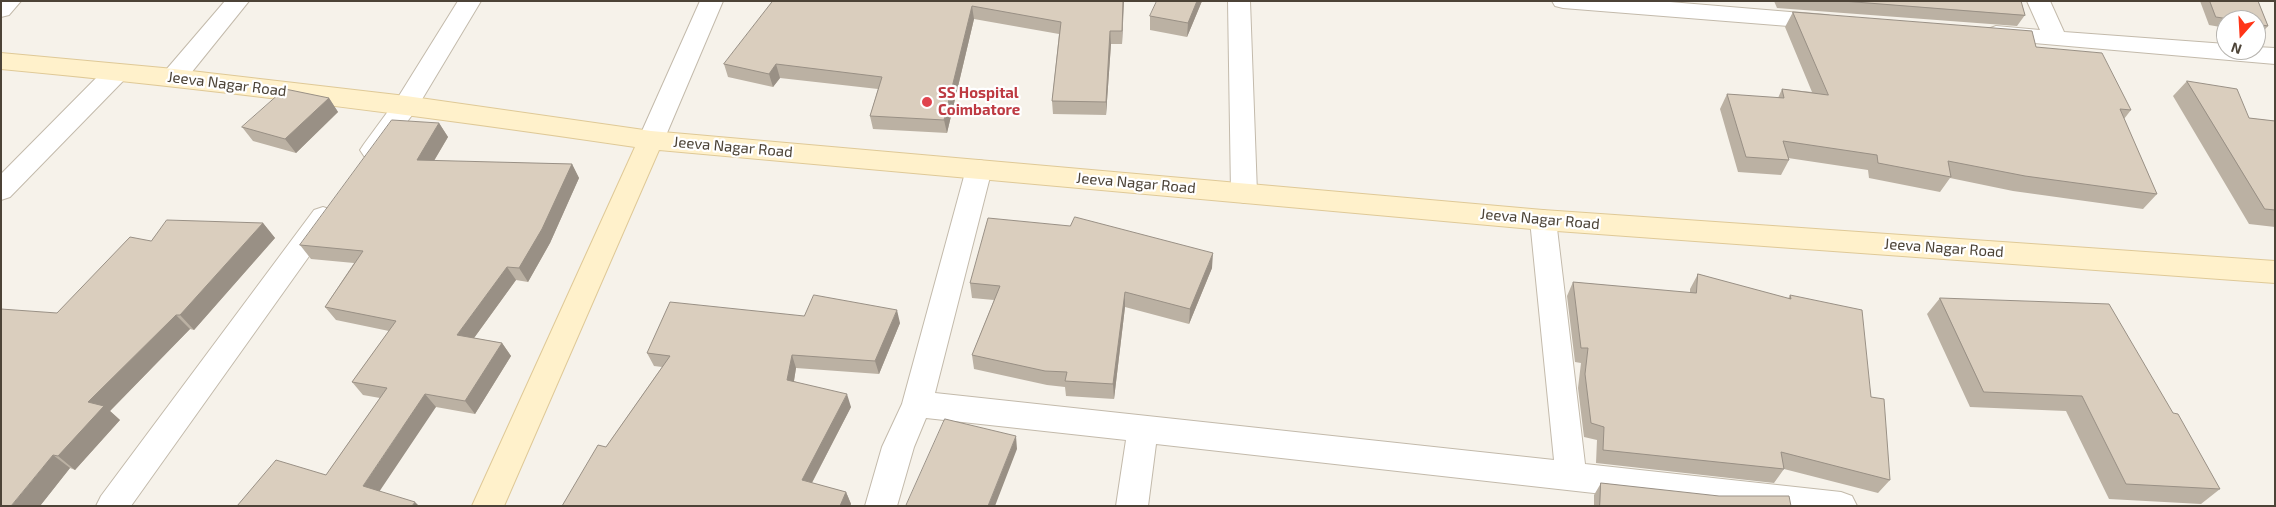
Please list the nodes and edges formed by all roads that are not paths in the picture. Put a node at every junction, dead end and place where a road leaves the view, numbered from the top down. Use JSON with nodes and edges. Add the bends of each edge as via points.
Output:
{"nodes":[{"id":1,"x":10,"y":1,"type":"edge"},
{"id":2,"x":238,"y":1,"type":"edge"},
{"id":3,"x":470,"y":1,"type":"edge"},
{"id":4,"x":712,"y":1,"type":"edge"},
{"id":5,"x":1240,"y":1,"type":"edge"},
{"id":6,"x":1563,"y":1,"type":"edge"},
{"id":7,"x":2038,"y":1,"type":"edge"},
{"id":8,"x":1669,"y":6,"type":"edge"},
{"id":9,"x":1,"y":10,"type":"edge"},
{"id":10,"x":1848,"y":23,"type":"edge"},
{"id":11,"x":1976,"y":32,"type":"edge"},
{"id":12,"x":2055,"y":38,"type":"junction"},
{"id":13,"x":2275,"y":56,"type":"edge"},
{"id":14,"x":1,"y":61,"type":"edge"},
{"id":15,"x":116,"y":73,"type":"junction"},
{"id":16,"x":174,"y":77,"type":"junction"},
{"id":17,"x":406,"y":106,"type":"junction"},
{"id":18,"x":650,"y":140,"type":"junction"},
{"id":19,"x":979,"y":169,"type":"junction"},
{"id":20,"x":359,"y":170,"type":"edge"},
{"id":21,"x":1,"y":190,"type":"edge"},
{"id":22,"x":1244,"y":193,"type":"junction"},
{"id":23,"x":341,"y":194,"type":"edge"},
{"id":24,"x":1543,"y":220,"type":"junction"},
{"id":25,"x":2275,"y":272,"type":"edge"},
{"id":26,"x":917,"y":404,"type":"junction"},
{"id":27,"x":1143,"y":429,"type":"junction"},
{"id":28,"x":1571,"y":476,"type":"junction"},
{"id":29,"x":112,"y":506,"type":"edge"},
{"id":30,"x":488,"y":506,"type":"edge"},
{"id":31,"x":881,"y":506,"type":"edge"},
{"id":32,"x":1132,"y":506,"type":"edge"},
{"id":33,"x":1841,"y":506,"type":"edge"}],
"edges":[{"from":1,"to":9,"type":"street"},
{"from":2,"to":16,"type":"street"},
{"from":3,"to":17,"type":"street"},
{"from":4,"to":18,"type":"street"},
{"from":5,"to":22,"type":"street"},
{"from":6,"to":8,"type":"street"},
{"from":7,"to":12,"type":"street"},
{"from":8,"to":10,"type":"street"},
{"from":11,"to":12,"type":"street"},
{"from":12,"to":13,"type":"street"},
{"from":14,"to":15,"type":"street","name":"Jeeva Nagar Road"},
{"from":15,"to":16,"type":"street","name":"Jeeva Nagar Road"},
{"from":15,"to":21,"type":"street"},
{"from":16,"to":17,"type":"street","name":"Jeeva Nagar Road"},
{"from":17,"to":18,"type":"street","name":"Jeeva Nagar Road"},
{"from":17,"to":20,"type":"street"},
{"from":18,"to":19,"type":"street","name":"Jeeva Nagar Road"},
{"from":18,"to":30,"type":"street"},
{"from":19,"to":22,"type":"street","name":"Jeeva Nagar Road"},
{"from":19,"to":26,"type":"street"},
{"from":22,"to":24,"type":"street","name":"Jeeva Nagar Road"},
{"from":23,"to":29,"type":"street"},
{"from":24,"to":25,"type":"street","name":"Jeeva Nagar Road"},
{"from":24,"to":28,"type":"street"},
{"from":26,"to":27,"type":"street"},
{"from":26,"to":31,"type":"street","via":[[898,447]]},
{"from":27,"to":28,"type":"street"},
{"from":27,"to":32,"type":"street"},
{"from":28,"to":33,"type":"street"}]}
